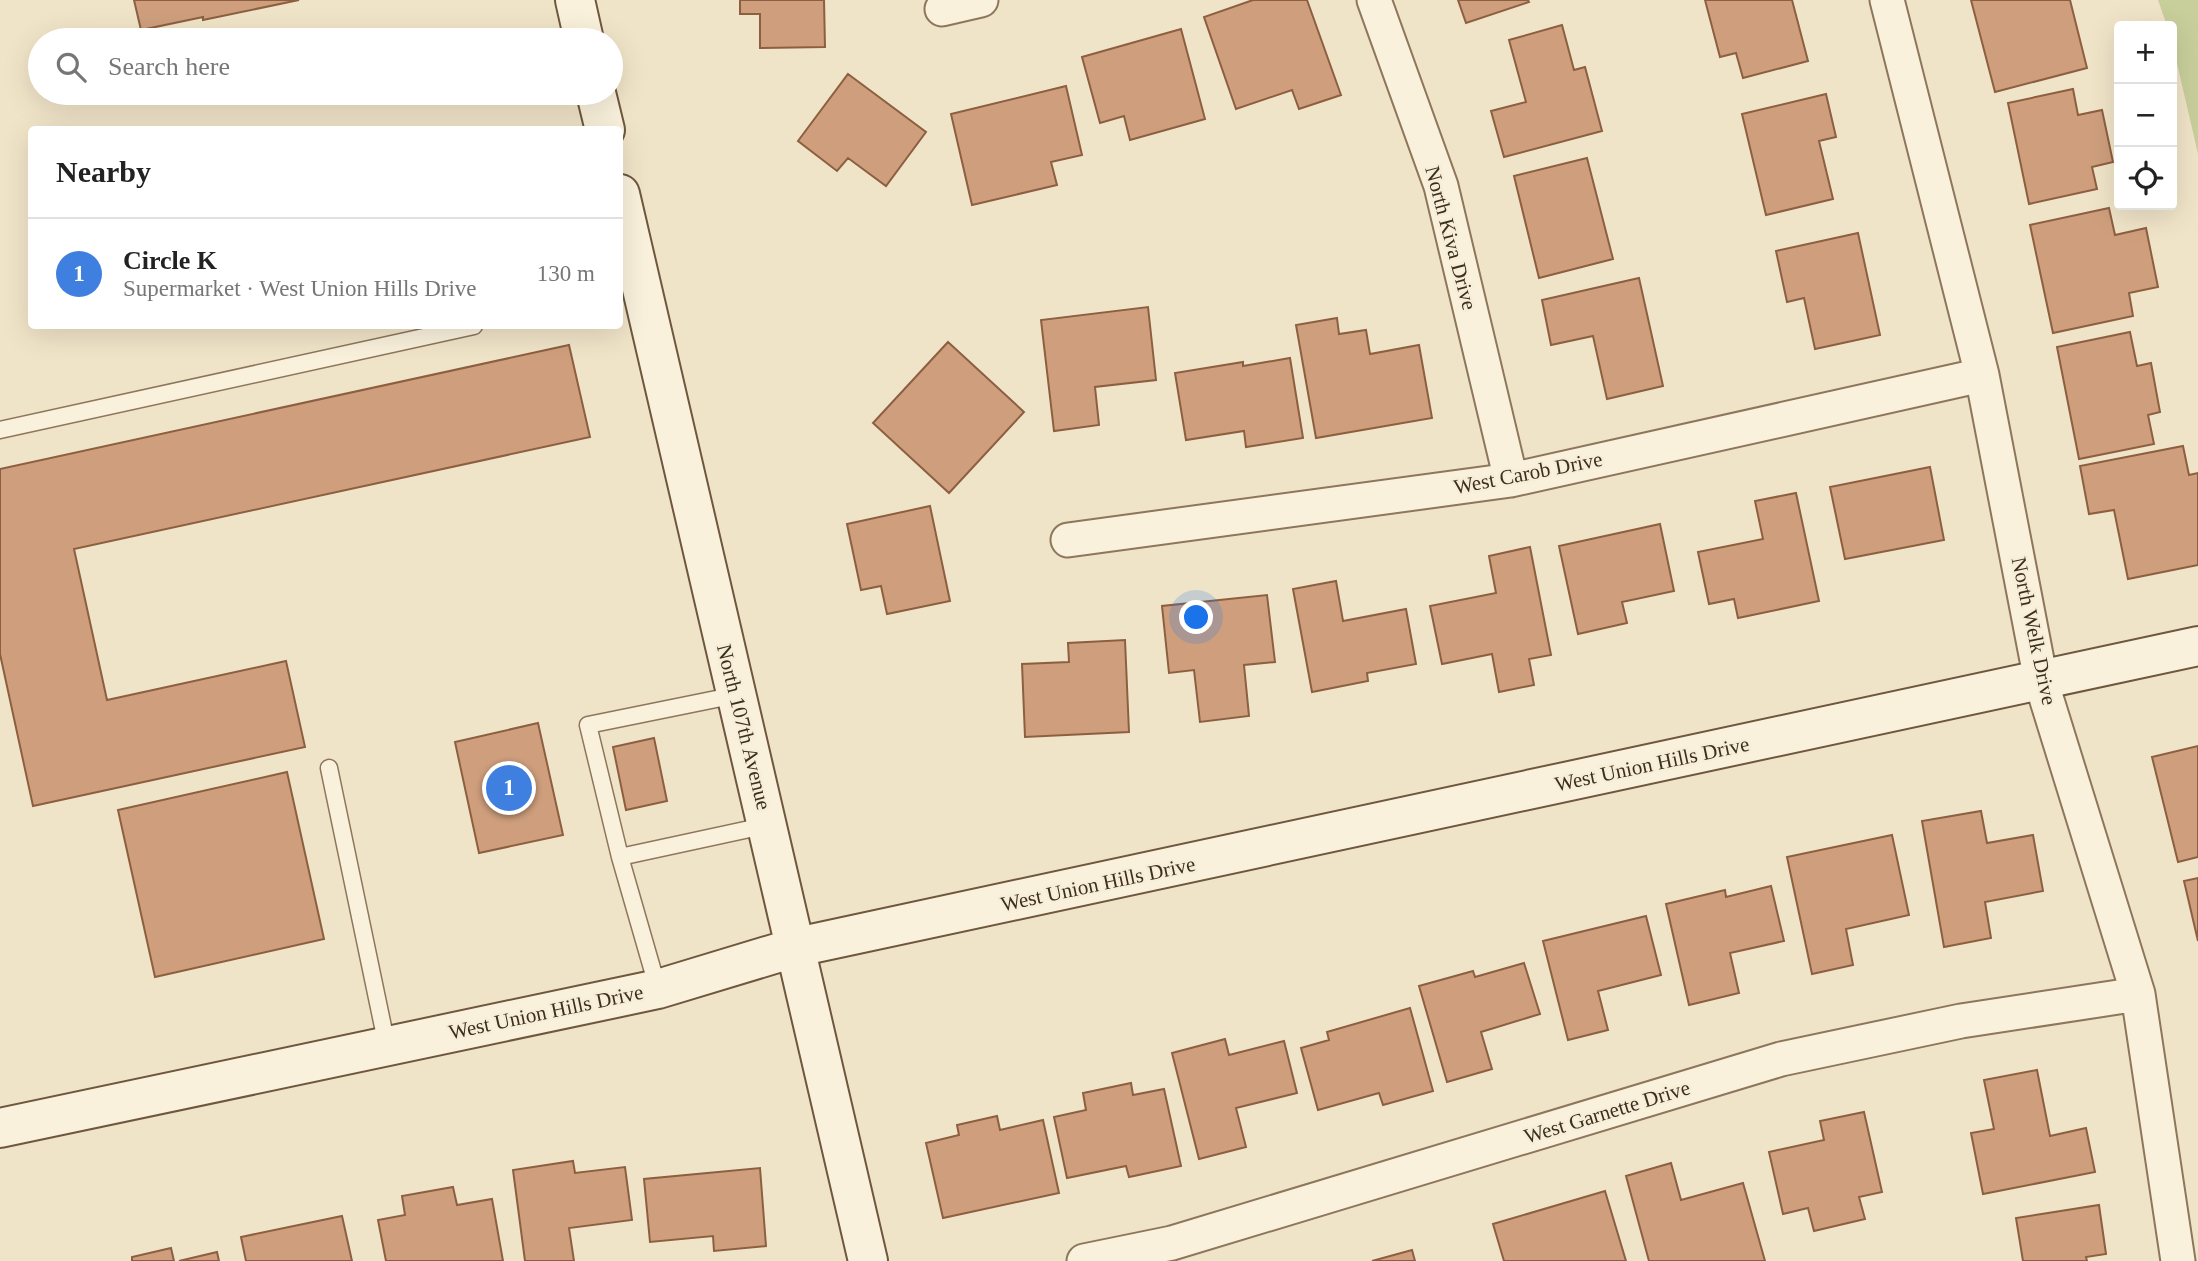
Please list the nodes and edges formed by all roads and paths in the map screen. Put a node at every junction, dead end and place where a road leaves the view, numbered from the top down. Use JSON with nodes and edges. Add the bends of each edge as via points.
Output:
{"nodes":[{"id":1,"x":575,"y":0,"type":"edge"},
{"id":2,"x":981,"y":0,"type":"edge"},
{"id":3,"x":1374,"y":0,"type":"edge"},
{"id":4,"x":1886,"y":0,"type":"edge"},
{"id":5,"x":942,"y":9,"type":"dead end"},
{"id":6,"x":581,"y":28,"type":"edge"},
{"id":7,"x":599,"y":105,"type":"edge"},
{"id":8,"x":604,"y":126,"type":"edge"},
{"id":9,"x":623,"y":225,"type":"edge"},
{"id":10,"x":625,"y":245,"type":"edge"},
{"id":11,"x":460,"y":329,"type":"edge"},
{"id":12,"x":1982,"y":374,"type":"junction"},
{"id":13,"x":0,"y":430,"type":"edge"},
{"id":14,"x":1511,"y":480,"type":"junction"},
{"id":15,"x":1068,"y":540,"type":"dead end"},
{"id":16,"x":2198,"y":646,"type":"edge"},
{"id":17,"x":2041,"y":681,"type":"junction"},
{"id":18,"x":736,"y":695,"type":"junction"},
{"id":19,"x":329,"y":768,"type":"dead end"},
{"id":20,"x":768,"y":825,"type":"junction"},
{"id":21,"x":620,"y":857,"type":"junction"},
{"id":22,"x":797,"y":947,"type":"junction"},
{"id":23,"x":658,"y":989,"type":"junction"},
{"id":24,"x":2138,"y":994,"type":"junction"},
{"id":25,"x":387,"y":1046,"type":"junction"},
{"id":26,"x":0,"y":1128,"type":"edge"},
{"id":27,"x":868,"y":1261,"type":"edge"},
{"id":28,"x":1084,"y":1261,"type":"edge"},
{"id":29,"x":2178,"y":1261,"type":"edge"}],
"edges":[{"from":1,"to":6,"type":"main road"},
{"from":2,"to":5,"type":"street"},
{"from":3,"to":14,"type":"street","name":"North Kiva Drive","via":[[1441,186]]},
{"from":4,"to":12,"type":"street","name":"North Welk Drive"},
{"from":7,"to":8,"type":"main road"},
{"from":9,"to":10,"type":"main road","name":"North 107th Avenue"},
{"from":10,"to":18,"type":"main road","name":"North 107th Avenue"},
{"from":11,"to":13,"type":"lane"},
{"from":12,"to":14,"type":"street","name":"West Carob Drive"},
{"from":12,"to":17,"type":"street","name":"North Welk Drive"},
{"from":14,"to":15,"type":"street","name":"West Carob Drive"},
{"from":16,"to":17,"type":"main road","name":"West Union Hills Drive"},
{"from":17,"to":22,"type":"main road","name":"West Union Hills Drive"},
{"from":17,"to":24,"type":"street","name":"North Welk Drive"},
{"from":18,"to":20,"type":"main road","name":"North 107th Avenue"},
{"from":18,"to":21,"type":"lane","via":[[588,725]]},
{"from":19,"to":25,"type":"lane"},
{"from":20,"to":21,"type":"lane"},
{"from":20,"to":22,"type":"main road","name":"North 107th Avenue"},
{"from":21,"to":23,"type":"lane"},
{"from":22,"to":23,"type":"main road","name":"West Union Hills Drive"},
{"from":22,"to":27,"type":"main road","name":"North 107th Avenue"},
{"from":23,"to":25,"type":"main road","name":"West Union Hills Drive"},
{"from":24,"to":28,"type":"street","name":"West Garnette Drive","via":[[1961,1021],[1781,1059],[1185,1239]]},
{"from":24,"to":29,"type":"street","name":"North Welk Drive"},
{"from":25,"to":26,"type":"main road","name":"West Union Hills Drive"}]}
